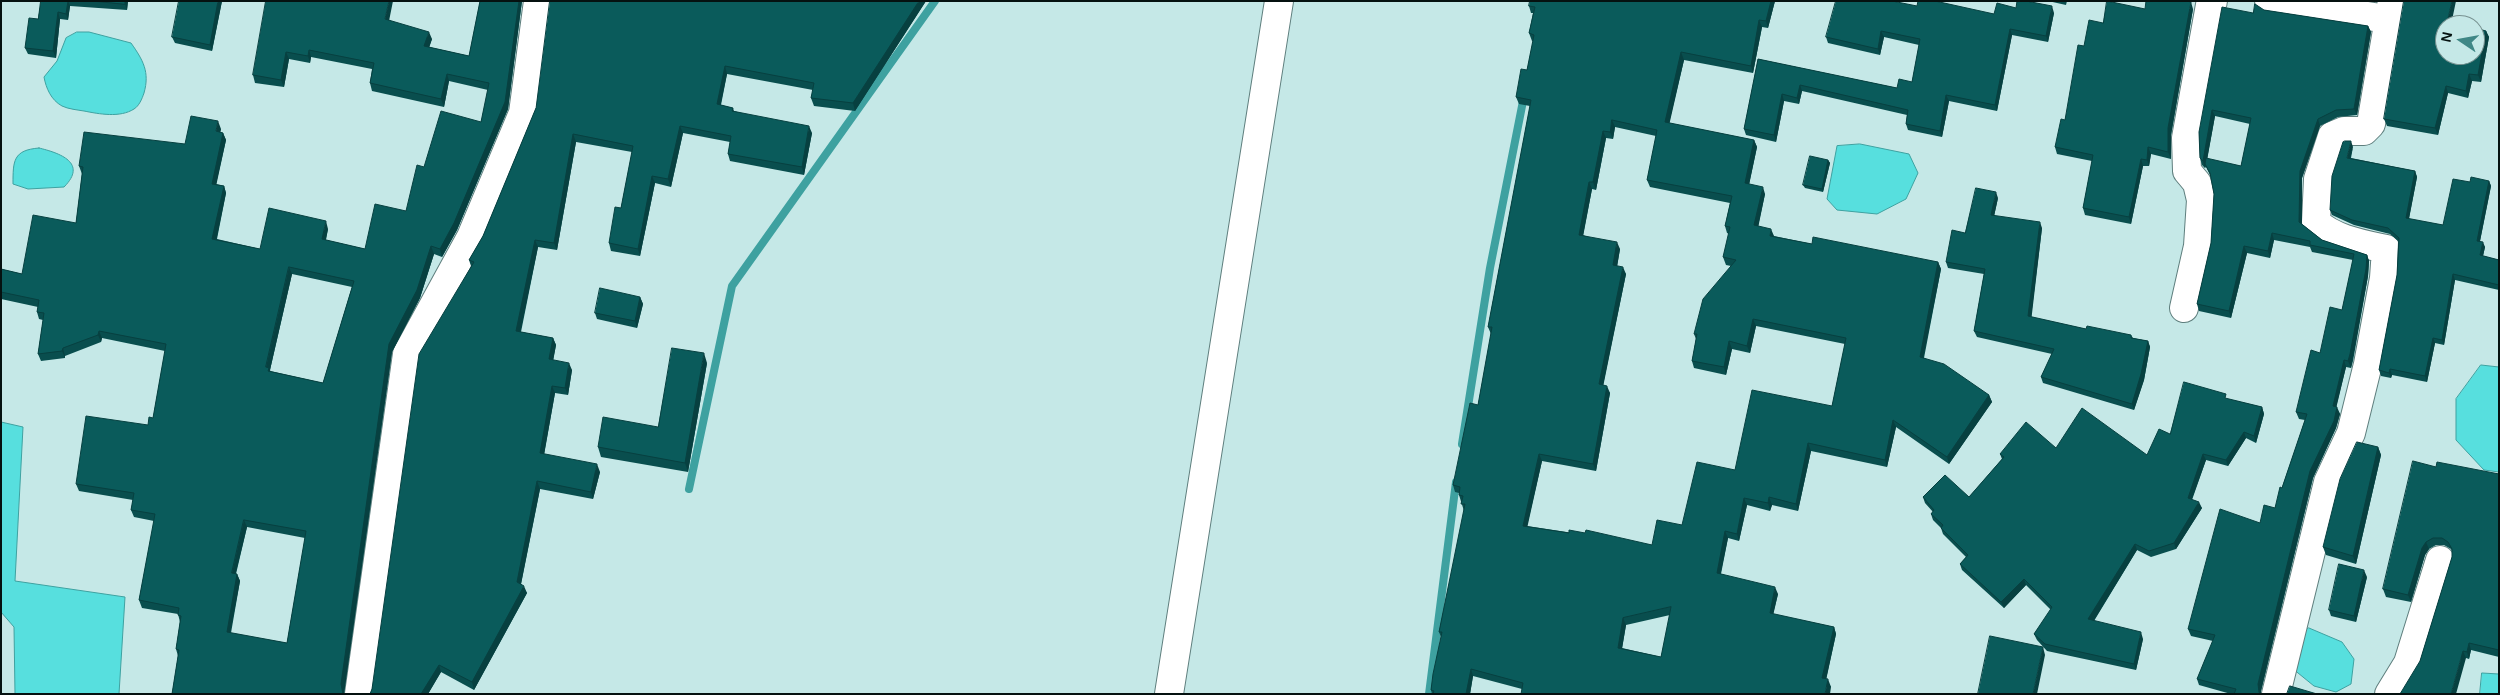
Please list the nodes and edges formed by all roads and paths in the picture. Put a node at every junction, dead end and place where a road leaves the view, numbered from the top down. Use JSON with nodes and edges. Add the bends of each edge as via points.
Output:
{"nodes":[{"id":1,"x":538,"y":1,"type":"edge"},
{"id":2,"x":1279,"y":1,"type":"edge"},
{"id":3,"x":2214,"y":1,"type":"edge"},
{"id":4,"x":2269,"y":1,"type":"edge"},
{"id":5,"x":2390,"y":10,"type":"edge"},
{"id":6,"x":2184,"y":308,"type":"dead end"},
{"id":7,"x":2440,"y":560,"type":"dead end"},
{"id":8,"x":359,"y":694,"type":"edge"},
{"id":9,"x":1169,"y":694,"type":"edge"},
{"id":10,"x":2276,"y":694,"type":"edge"},
{"id":11,"x":2389,"y":694,"type":"edge"}],
"edges":[{"from":1,"to":8,"type":"street","via":[[524,114],[471,237],[407,354]]},
{"from":2,"to":9,"type":"street"},
{"from":3,"to":6,"type":"street","via":[[2210,5],[2186,138],[2187,171],[2197,183],[2201,200],[2198,246]]},
{"from":4,"to":5,"type":"street"},
{"from":5,"to":10,"type":"street","via":[[2371,124],[2364,131],[2344,130],[2332,136],[2318,180],[2316,222],[2324,230],[2386,249],[2384,278],[2351,432],[2328,482]]},
{"from":7,"to":11,"type":"street","via":[[2408,663]]}]}
